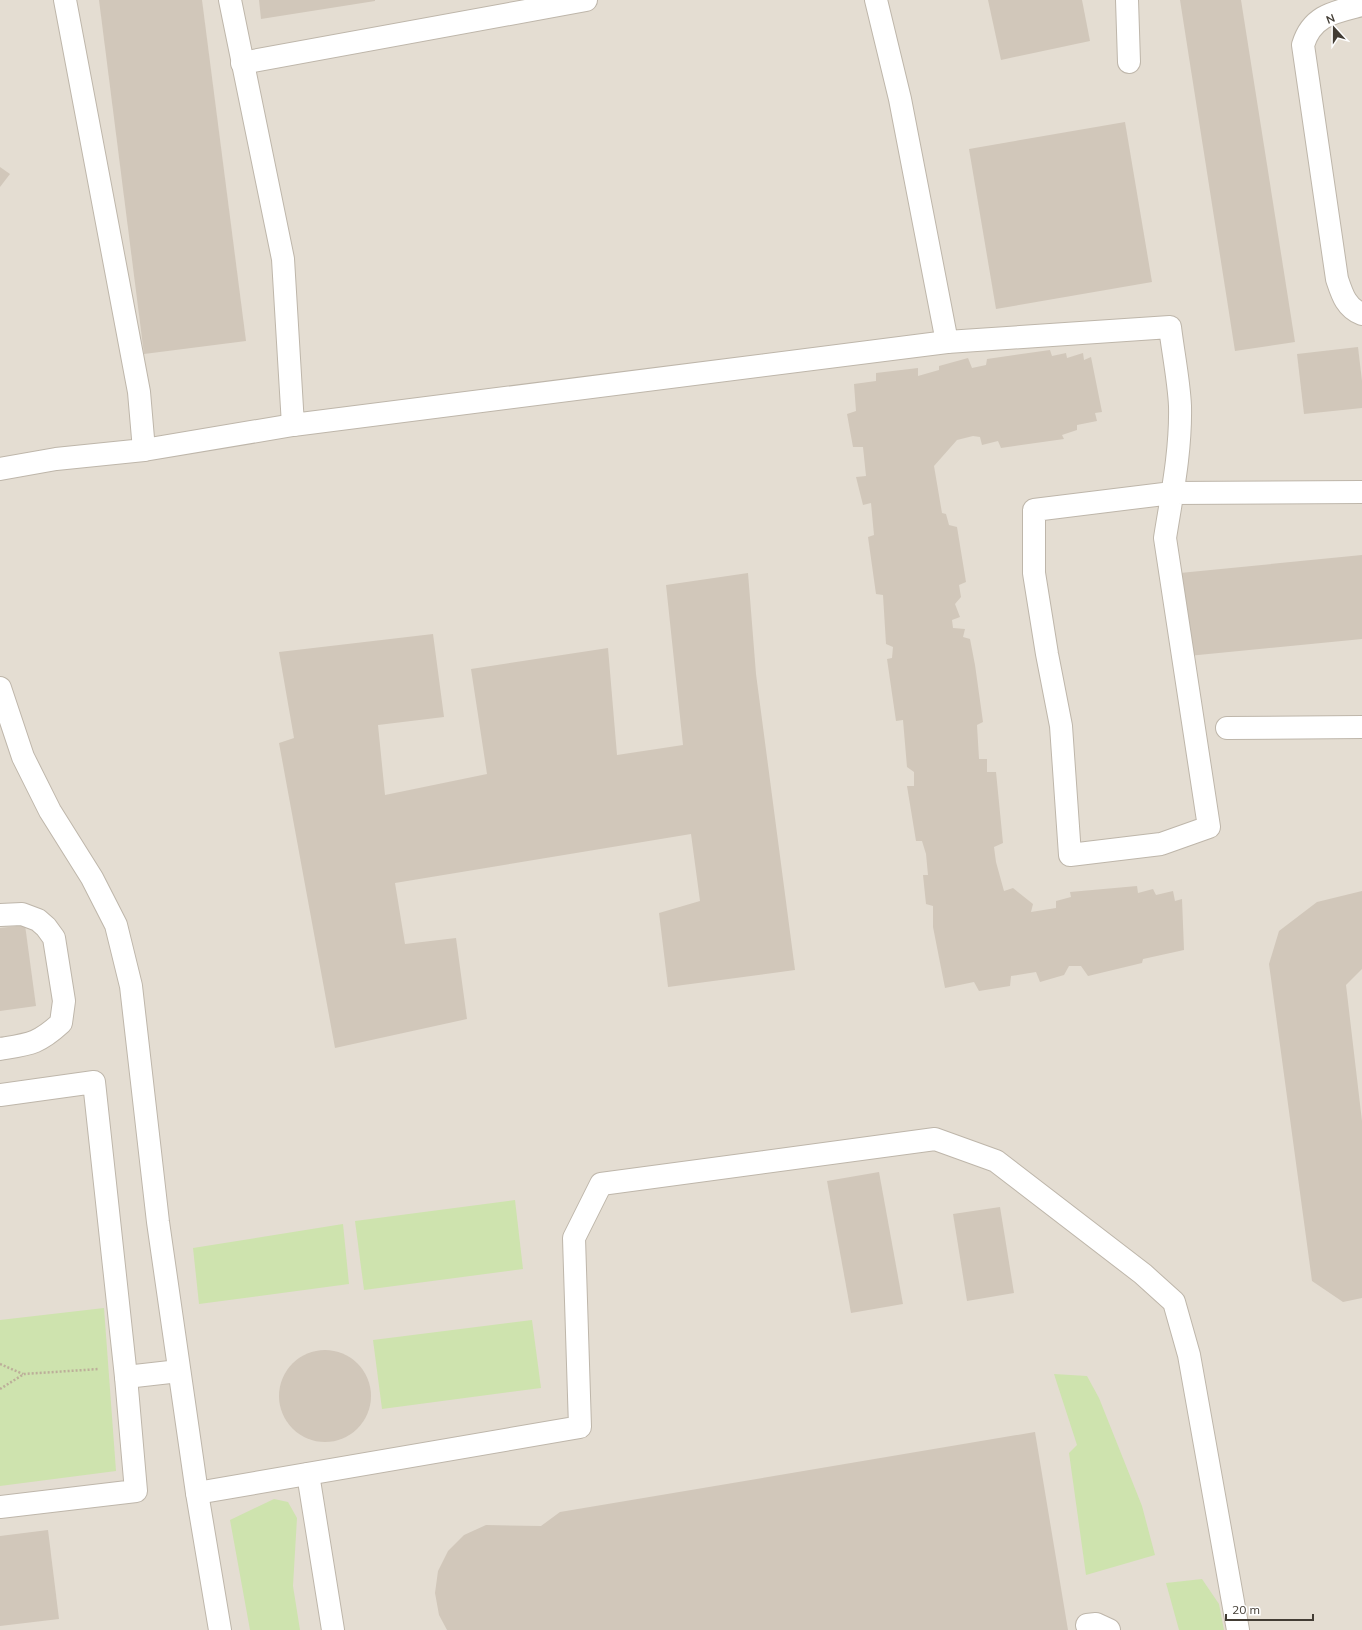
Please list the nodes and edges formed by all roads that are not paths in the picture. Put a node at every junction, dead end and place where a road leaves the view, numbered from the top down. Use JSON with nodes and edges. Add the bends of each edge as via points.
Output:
{"nodes":[{"id":1,"x":65,"y":0,"type":"edge"},
{"id":2,"x":230,"y":0,"type":"edge"},
{"id":3,"x":586,"y":0,"type":"edge"},
{"id":4,"x":876,"y":0,"type":"edge"},
{"id":5,"x":1127,"y":0,"type":"edge"},
{"id":6,"x":1362,"y":5,"type":"edge"},
{"id":7,"x":1130,"y":62,"type":"dead end"},
{"id":8,"x":242,"y":63,"type":"junction"},
{"id":9,"x":1362,"y":314,"type":"edge"},
{"id":10,"x":947,"y":342,"type":"junction"},
{"id":11,"x":293,"y":425,"type":"junction"},
{"id":12,"x":144,"y":450,"type":"junction"},
{"id":13,"x":0,"y":469,"type":"edge"},
{"id":14,"x":1362,"y":492,"type":"edge"},
{"id":15,"x":1172,"y":493,"type":"junction"},
{"id":16,"x":0,"y":688,"type":"edge"},
{"id":17,"x":1362,"y":727,"type":"edge"},
{"id":18,"x":1226,"y":728,"type":"dead end"},
{"id":19,"x":0,"y":916,"type":"edge"},
{"id":20,"x":0,"y":1048,"type":"edge"},
{"id":21,"x":0,"y":1095,"type":"edge"},
{"id":22,"x":179,"y":1371,"type":"junction"},
{"id":23,"x":125,"y":1372,"type":"junction"},
{"id":24,"x":308,"y":1474,"type":"junction"},
{"id":25,"x":197,"y":1493,"type":"junction"},
{"id":26,"x":0,"y":1507,"type":"edge"},
{"id":27,"x":1087,"y":1625,"type":"dead end"},
{"id":28,"x":220,"y":1630,"type":"edge"},
{"id":29,"x":333,"y":1630,"type":"edge"},
{"id":30,"x":1109,"y":1630,"type":"edge"},
{"id":31,"x":1238,"y":1630,"type":"edge"}],
"edges":[{"from":1,"to":12,"type":"street","via":[[139,392]]},
{"from":2,"to":8,"type":"street"},
{"from":3,"to":8,"type":"street"},
{"from":4,"to":10,"type":"street","via":[[900,99]]},
{"from":5,"to":7,"type":"street"},
{"from":6,"to":9,"type":"street","via":[[1333,13],[1317,22],[1307,34],[1303,45],[1337,279],[1342,295],[1353,311]]},
{"from":8,"to":11,"type":"street","via":[[283,259]]},
{"from":10,"to":11,"type":"street"},
{"from":10,"to":15,"type":"street","via":[[1170,327],[1180,406],[1177,464]]},
{"from":11,"to":12,"type":"street"},
{"from":12,"to":13,"type":"street","via":[[56,459]]},
{"from":14,"to":15,"type":"street"},
{"from":15,"to":15,"type":"street","via":[[1034,510],[1034,573],[1061,726],[1070,855],[1161,844],[1209,827],[1164,538]]},
{"from":16,"to":22,"type":"street","via":[[23,757],[50,811],[92,878],[116,924],[131,986],[158,1222]]},
{"from":17,"to":18,"type":"street"},
{"from":19,"to":20,"type":"street","via":[[22,914],[38,920],[46,927],[54,938],[64,1001],[61,1024],[49,1034],[33,1044]]},
{"from":21,"to":23,"type":"street","via":[[94,1082]]},
{"from":22,"to":23,"type":"street"},
{"from":22,"to":25,"type":"street"},
{"from":23,"to":26,"type":"street","via":[[136,1491]]},
{"from":24,"to":25,"type":"street"},
{"from":24,"to":29,"type":"street"},
{"from":24,"to":31,"type":"street","via":[[580,1428],[574,1238],[601,1184],[935,1139],[996,1161],[1143,1274],[1174,1302],[1189,1355]]},
{"from":25,"to":28,"type":"street"},
{"from":27,"to":30,"type":"street","via":[[1096,1624]]}]}
